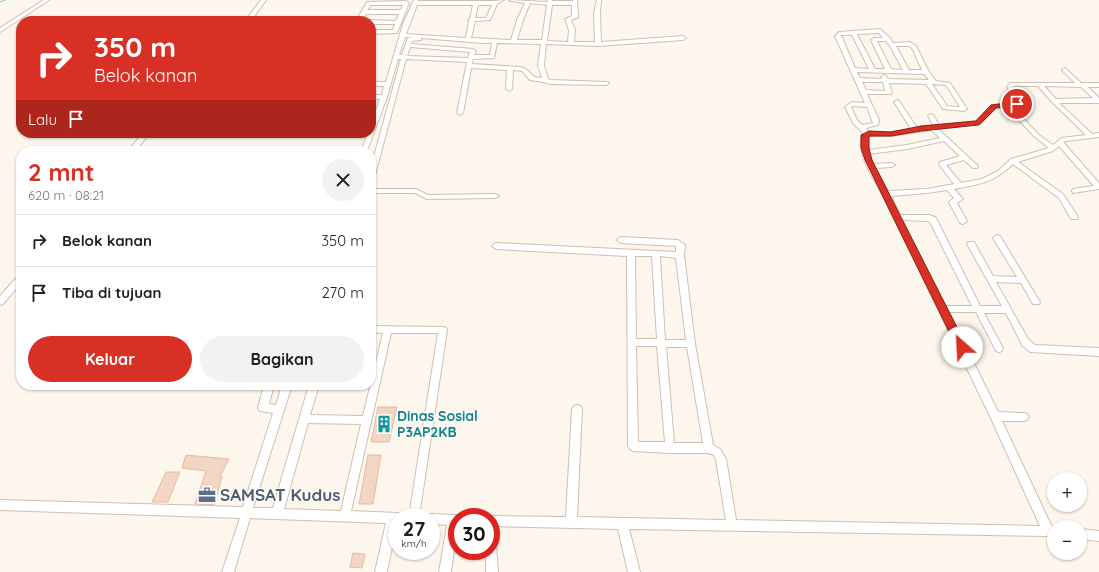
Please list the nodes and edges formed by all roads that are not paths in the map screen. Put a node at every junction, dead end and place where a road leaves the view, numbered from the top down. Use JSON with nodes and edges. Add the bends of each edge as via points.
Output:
{"nodes":[{"id":1,"x":47,"y":0,"type":"edge"},
{"id":2,"x":264,"y":0,"type":"edge"},
{"id":3,"x":502,"y":0,"type":"edge"},
{"id":4,"x":511,"y":0,"type":"edge"},
{"id":5,"x":599,"y":0,"type":"edge"},
{"id":6,"x":407,"y":1,"type":"edge"},
{"id":7,"x":575,"y":1,"type":"edge"},
{"id":8,"x":415,"y":2,"type":"edge"},
{"id":9,"x":528,"y":2,"type":"junction"},
{"id":10,"x":549,"y":2,"type":"edge"},
{"id":11,"x":495,"y":3,"type":"junction"},
{"id":12,"x":476,"y":4,"type":"junction"},
{"id":13,"x":363,"y":12,"type":"junction"},
{"id":14,"x":22,"y":16,"type":"edge"},
{"id":15,"x":252,"y":16,"type":"edge"},
{"id":16,"x":361,"y":16,"type":"edge"},
{"id":17,"x":16,"y":20,"type":"edge"},
{"id":18,"x":471,"y":20,"type":"junction"},
{"id":19,"x":376,"y":22,"type":"edge"},
{"id":20,"x":403,"y":22,"type":"junction"},
{"id":21,"x":0,"y":30,"type":"edge"},
{"id":22,"x":376,"y":32,"type":"edge"},
{"id":23,"x":854,"y":34,"type":"junction"},
{"id":24,"x":403,"y":35,"type":"junction"},
{"id":25,"x":683,"y":38,"type":"dead end"},
{"id":26,"x":468,"y":39,"type":"junction"},
{"id":27,"x":888,"y":39,"type":"junction"},
{"id":28,"x":475,"y":41,"type":"junction"},
{"id":29,"x":495,"y":41,"type":"junction"},
{"id":30,"x":869,"y":41,"type":"junction"},
{"id":31,"x":513,"y":42,"type":"junction"},
{"id":32,"x":544,"y":42,"type":"junction"},
{"id":33,"x":858,"y":42,"type":"junction"},
{"id":34,"x":571,"y":44,"type":"junction"},
{"id":35,"x":598,"y":44,"type":"junction"},
{"id":36,"x":408,"y":45,"type":"junction"},
{"id":37,"x":892,"y":45,"type":"junction"},
{"id":38,"x":473,"y":51,"type":"junction"},
{"id":39,"x":397,"y":57,"type":"junction"},
{"id":40,"x":404,"y":57,"type":"junction"},
{"id":41,"x":470,"y":61,"type":"junction"},
{"id":42,"x":510,"y":68,"type":"junction"},
{"id":43,"x":854,"y":70,"type":"junction"},
{"id":44,"x":1065,"y":70,"type":"dead end"},
{"id":45,"x":873,"y":71,"type":"junction"},
{"id":46,"x":881,"y":71,"type":"junction"},
{"id":47,"x":889,"y":71,"type":"junction"},
{"id":48,"x":907,"y":72,"type":"junction"},
{"id":49,"x":926,"y":72,"type":"junction"},
{"id":50,"x":398,"y":79,"type":"junction"},
{"id":51,"x":545,"y":80,"type":"junction"},
{"id":52,"x":858,"y":80,"type":"junction"},
{"id":53,"x":886,"y":81,"type":"junction"},
{"id":54,"x":932,"y":82,"type":"junction"},
{"id":55,"x":387,"y":83,"type":"junction"},
{"id":56,"x":606,"y":83,"type":"dead end"},
{"id":57,"x":376,"y":84,"type":"edge"},
{"id":58,"x":1039,"y":84,"type":"junction"},
{"id":59,"x":1081,"y":85,"type":"junction"},
{"id":60,"x":1099,"y":85,"type":"edge"},
{"id":61,"x":509,"y":89,"type":"dead end"},
{"id":62,"x":864,"y":92,"type":"junction"},
{"id":63,"x":376,"y":97,"type":"edge"},
{"id":64,"x":383,"y":97,"type":"junction"},
{"id":65,"x":1099,"y":100,"type":"edge"},
{"id":66,"x":1054,"y":101,"type":"junction"},
{"id":67,"x":898,"y":102,"type":"dead end"},
{"id":68,"x":869,"y":104,"type":"junction"},
{"id":69,"x":378,"y":112,"type":"junction"},
{"id":70,"x":389,"y":112,"type":"junction"},
{"id":71,"x":460,"y":113,"type":"dead end"},
{"id":72,"x":931,"y":116,"type":"dead end"},
{"id":73,"x":1017,"y":116,"type":"dead end"},
{"id":74,"x":376,"y":118,"type":"edge"},
{"id":75,"x":862,"y":127,"type":"junction"},
{"id":76,"x":935,"y":127,"type":"junction"},
{"id":77,"x":915,"y":130,"type":"junction"},
{"id":78,"x":866,"y":134,"type":"junction"},
{"id":79,"x":1094,"y":135,"type":"edge"},
{"id":80,"x":143,"y":138,"type":"edge"},
{"id":81,"x":944,"y":139,"type":"junction"},
{"id":82,"x":1056,"y":145,"type":"junction"},
{"id":83,"x":135,"y":146,"type":"edge"},
{"id":84,"x":866,"y":152,"type":"junction"},
{"id":85,"x":965,"y":157,"type":"junction"},
{"id":86,"x":376,"y":160,"type":"edge"},
{"id":87,"x":1013,"y":160,"type":"junction"},
{"id":88,"x":892,"y":165,"type":"dead end"},
{"id":89,"x":871,"y":166,"type":"junction"},
{"id":90,"x":975,"y":166,"type":"dead end"},
{"id":91,"x":959,"y":185,"type":"junction"},
{"id":92,"x":949,"y":187,"type":"junction"},
{"id":93,"x":1099,"y":187,"type":"edge"},
{"id":94,"x":376,"y":191,"type":"edge"},
{"id":95,"x":1075,"y":191,"type":"dead end"},
{"id":96,"x":886,"y":194,"type":"junction"},
{"id":97,"x":495,"y":196,"type":"dead end"},
{"id":98,"x":897,"y":217,"type":"junction"},
{"id":99,"x":1074,"y":217,"type":"dead end"},
{"id":100,"x":963,"y":221,"type":"dead end"},
{"id":101,"x":997,"y":238,"type":"dead end"},
{"id":102,"x":621,"y":240,"type":"dead end"},
{"id":103,"x":971,"y":244,"type":"dead end"},
{"id":104,"x":496,"y":246,"type":"dead end"},
{"id":105,"x":631,"y":253,"type":"junction"},
{"id":106,"x":656,"y":253,"type":"junction"},
{"id":107,"x":680,"y":255,"type":"junction"},
{"id":108,"x":991,"y":280,"type":"junction"},
{"id":109,"x":1023,"y":280,"type":"junction"},
{"id":110,"x":16,"y":284,"type":"edge"},
{"id":111,"x":0,"y":302,"type":"edge"},
{"id":112,"x":1036,"y":302,"type":"dead end"},
{"id":113,"x":943,"y":309,"type":"junction"},
{"id":114,"x":978,"y":309,"type":"junction"},
{"id":115,"x":1008,"y":310,"type":"junction"},
{"id":116,"x":376,"y":329,"type":"edge"},
{"id":117,"x":388,"y":329,"type":"junction"},
{"id":118,"x":631,"y":342,"type":"junction"},
{"id":119,"x":661,"y":343,"type":"junction"},
{"id":120,"x":691,"y":344,"type":"junction"},
{"id":121,"x":999,"y":348,"type":"dead end"},
{"id":122,"x":1099,"y":352,"type":"edge"},
{"id":123,"x":376,"y":381,"type":"edge"},
{"id":124,"x":268,"y":390,"type":"edge"},
{"id":125,"x":285,"y":390,"type":"edge"},
{"id":126,"x":313,"y":390,"type":"edge"},
{"id":127,"x":374,"y":390,"type":"edge"},
{"id":128,"x":577,"y":409,"type":"dead end"},
{"id":129,"x":275,"y":410,"type":"junction"},
{"id":130,"x":995,"y":416,"type":"junction"},
{"id":131,"x":1024,"y":417,"type":"dead end"},
{"id":132,"x":305,"y":419,"type":"junction"},
{"id":133,"x":367,"y":420,"type":"junction"},
{"id":134,"x":670,"y":448,"type":"junction"},
{"id":135,"x":709,"y":448,"type":"junction"},
{"id":136,"x":0,"y":505,"type":"edge"},
{"id":137,"x":415,"y":508,"type":"edge"},
{"id":138,"x":247,"y":512,"type":"junction"},
{"id":139,"x":274,"y":514,"type":"junction"},
{"id":140,"x":345,"y":516,"type":"junction"},
{"id":141,"x":388,"y":518,"type":"edge"},
{"id":142,"x":500,"y":521,"type":"edge"},
{"id":143,"x":571,"y":523,"type":"junction"},
{"id":144,"x":622,"y":523,"type":"junction"},
{"id":145,"x":1047,"y":524,"type":"edge"},
{"id":146,"x":732,"y":525,"type":"junction"},
{"id":147,"x":1047,"y":532,"type":"edge"},
{"id":148,"x":1087,"y":535,"type":"edge"},
{"id":149,"x":1099,"y":536,"type":"edge"},
{"id":150,"x":388,"y":543,"type":"edge"},
{"id":151,"x":448,"y":560,"type":"edge"},
{"id":152,"x":492,"y":560,"type":"edge"},
{"id":153,"x":228,"y":572,"type":"edge"},
{"id":154,"x":381,"y":572,"type":"edge"},
{"id":155,"x":446,"y":572,"type":"edge"},
{"id":156,"x":492,"y":572,"type":"edge"},
{"id":157,"x":634,"y":572,"type":"edge"}],
"edges":[{"from":1,"to":14,"type":"street"},
{"from":2,"to":15,"type":"street"},
{"from":3,"to":11,"type":"street"},
{"from":4,"to":9,"type":"street"},
{"from":5,"to":35,"type":"street"},
{"from":6,"to":13,"type":"street","via":[[369,3]]},
{"from":6,"to":20,"type":"street"},
{"from":7,"to":10,"type":"street"},
{"from":7,"to":34,"type":"street","via":[[575,17],[568,19],[572,30]]},
{"from":8,"to":12,"type":"street"},
{"from":8,"to":20,"type":"street"},
{"from":9,"to":10,"type":"street"},
{"from":9,"to":31,"type":"street"},
{"from":10,"to":32,"type":"street"},
{"from":11,"to":12,"type":"street"},
{"from":11,"to":18,"type":"street","via":[[488,19]]},
{"from":12,"to":18,"type":"street"},
{"from":13,"to":16,"type":"street"},
{"from":13,"to":20,"type":"street"},
{"from":17,"to":21,"type":"street"},
{"from":18,"to":26,"type":"street"},
{"from":19,"to":20,"type":"street"},
{"from":20,"to":22,"type":"street","via":[[394,33]]},
{"from":20,"to":24,"type":"street"},
{"from":23,"to":27,"type":"street","via":[[880,31]]},
{"from":23,"to":33,"type":"street"},
{"from":23,"to":43,"type":"street","via":[[838,36]]},
{"from":24,"to":26,"type":"street"},
{"from":24,"to":39,"type":"street"},
{"from":25,"to":35,"type":"street"},
{"from":26,"to":28,"type":"street"},
{"from":27,"to":30,"type":"street"},
{"from":27,"to":37,"type":"street"},
{"from":28,"to":29,"type":"street"},
{"from":28,"to":36,"type":"street","via":[[410,39]]},
{"from":28,"to":38,"type":"street"},
{"from":29,"to":31,"type":"street"},
{"from":29,"to":41,"type":"street","via":[[492,57]]},
{"from":30,"to":33,"type":"street"},
{"from":30,"to":47,"type":"street"},
{"from":31,"to":32,"type":"street"},
{"from":32,"to":34,"type":"street"},
{"from":32,"to":51,"type":"street","via":[[541,66]]},
{"from":33,"to":45,"type":"street"},
{"from":34,"to":35,"type":"street"},
{"from":36,"to":38,"type":"street"},
{"from":36,"to":40,"type":"street"},
{"from":37,"to":48,"type":"street"},
{"from":37,"to":49,"type":"street","via":[[912,45]]},
{"from":38,"to":41,"type":"street"},
{"from":39,"to":40,"type":"street"},
{"from":39,"to":55,"type":"street"},
{"from":40,"to":41,"type":"street"},
{"from":40,"to":50,"type":"street"},
{"from":41,"to":42,"type":"street"},
{"from":41,"to":71,"type":"street"},
{"from":42,"to":51,"type":"street","via":[[524,70],[532,79]]},
{"from":42,"to":61,"type":"street"},
{"from":43,"to":45,"type":"street"},
{"from":43,"to":52,"type":"street"},
{"from":44,"to":59,"type":"street"},
{"from":45,"to":46,"type":"street"},
{"from":46,"to":47,"type":"street"},
{"from":46,"to":53,"type":"street"},
{"from":47,"to":48,"type":"street"},
{"from":48,"to":49,"type":"street"},
{"from":49,"to":54,"type":"street"},
{"from":50,"to":55,"type":"street"},
{"from":50,"to":70,"type":"street"},
{"from":51,"to":56,"type":"street"},
{"from":52,"to":53,"type":"street"},
{"from":52,"to":62,"type":"street"},
{"from":53,"to":54,"type":"street"},
{"from":53,"to":62,"type":"street","via":[[889,93]]},
{"from":54,"to":54,"type":"street","via":[[945,108],[964,109],[948,84]]},
{"from":55,"to":57,"type":"street"},
{"from":55,"to":64,"type":"street"},
{"from":58,"to":59,"type":"street"},
{"from":58,"to":66,"type":"street"},
{"from":58,"to":76,"type":"street","via":[[1012,84],[1010,87],[1018,102],[994,106],[978,123]]},
{"from":59,"to":60,"type":"street"},
{"from":59,"to":65,"type":"street"},
{"from":62,"to":68,"type":"street"},
{"from":63,"to":64,"type":"street"},
{"from":64,"to":69,"type":"street"},
{"from":65,"to":66,"type":"street"},
{"from":66,"to":79,"type":"street"},
{"from":67,"to":77,"type":"street"},
{"from":68,"to":75,"type":"street","via":[[877,122]]},
{"from":68,"to":75,"type":"street","via":[[852,104],[848,107],[856,123]]},
{"from":69,"to":70,"type":"street"},
{"from":69,"to":74,"type":"street"},
{"from":70,"to":86,"type":"street"},
{"from":72,"to":76,"type":"street"},
{"from":73,"to":82,"type":"street","via":[[1037,136]]},
{"from":75,"to":78,"type":"street"},
{"from":76,"to":77,"type":"street"},
{"from":76,"to":81,"type":"street"},
{"from":77,"to":78,"type":"street","via":[[891,134]]},
{"from":78,"to":84,"type":"street"},
{"from":79,"to":82,"type":"street","via":[[1068,138]]},
{"from":80,"to":83,"type":"street"},
{"from":81,"to":84,"type":"street"},
{"from":81,"to":85,"type":"street"},
{"from":82,"to":87,"type":"street","via":[[1048,151]]},
{"from":82,"to":93,"type":"street"},
{"from":84,"to":89,"type":"street"},
{"from":85,"to":90,"type":"street"},
{"from":85,"to":91,"type":"street","via":[[942,164]]},
{"from":87,"to":91,"type":"street","via":[[995,177]]},
{"from":87,"to":99,"type":"street","via":[[1061,196]]},
{"from":88,"to":89,"type":"street"},
{"from":89,"to":96,"type":"street"},
{"from":91,"to":92,"type":"street"},
{"from":92,"to":96,"type":"street"},
{"from":92,"to":100,"type":"street","via":[[959,199],[953,202]]},
{"from":93,"to":95,"type":"street"},
{"from":94,"to":97,"type":"street","via":[[416,191],[428,197]]},
{"from":96,"to":98,"type":"street"},
{"from":98,"to":113,"type":"street"},
{"from":98,"to":114,"type":"street","via":[[930,218],[936,222]]},
{"from":101,"to":109,"type":"street"},
{"from":102,"to":107,"type":"street","via":[[678,243],[681,245]]},
{"from":103,"to":108,"type":"street"},
{"from":104,"to":105,"type":"street"},
{"from":105,"to":106,"type":"street"},
{"from":105,"to":118,"type":"street"},
{"from":106,"to":107,"type":"street"},
{"from":106,"to":119,"type":"street"},
{"from":107,"to":120,"type":"street"},
{"from":108,"to":109,"type":"street"},
{"from":108,"to":115,"type":"street"},
{"from":109,"to":112,"type":"street"},
{"from":110,"to":111,"type":"street"},
{"from":113,"to":114,"type":"street"},
{"from":113,"to":130,"type":"street"},
{"from":114,"to":115,"type":"street"},
{"from":114,"to":121,"type":"street"},
{"from":115,"to":122,"type":"street","via":[[1025,342],[1033,349]]},
{"from":116,"to":117,"type":"street"},
{"from":117,"to":123,"type":"street"},
{"from":117,"to":137,"type":"street","via":[[443,330]]},
{"from":118,"to":119,"type":"street"},
{"from":118,"to":134,"type":"street","via":[[633,446]]},
{"from":119,"to":120,"type":"street"},
{"from":119,"to":134,"type":"street"},
{"from":120,"to":135,"type":"street"},
{"from":124,"to":129,"type":"street","via":[[264,409]]},
{"from":125,"to":129,"type":"street"},
{"from":126,"to":132,"type":"street"},
{"from":127,"to":133,"type":"street"},
{"from":128,"to":143,"type":"street"},
{"from":129,"to":138,"type":"street"},
{"from":130,"to":131,"type":"street"},
{"from":130,"to":145,"type":"street"},
{"from":132,"to":133,"type":"street"},
{"from":132,"to":139,"type":"street"},
{"from":133,"to":140,"type":"street"},
{"from":134,"to":135,"type":"street"},
{"from":135,"to":146,"type":"street","via":[[719,455]]},
{"from":136,"to":138,"type":"street"},
{"from":138,"to":139,"type":"street"},
{"from":138,"to":153,"type":"street"},
{"from":139,"to":140,"type":"street"},
{"from":140,"to":141,"type":"street"},
{"from":142,"to":143,"type":"street"},
{"from":143,"to":144,"type":"street"},
{"from":144,"to":146,"type":"street"},
{"from":144,"to":157,"type":"street"},
{"from":146,"to":147,"type":"street"},
{"from":148,"to":149,"type":"street"},
{"from":150,"to":154,"type":"street"},
{"from":151,"to":155,"type":"street"},
{"from":152,"to":156,"type":"street"}]}
